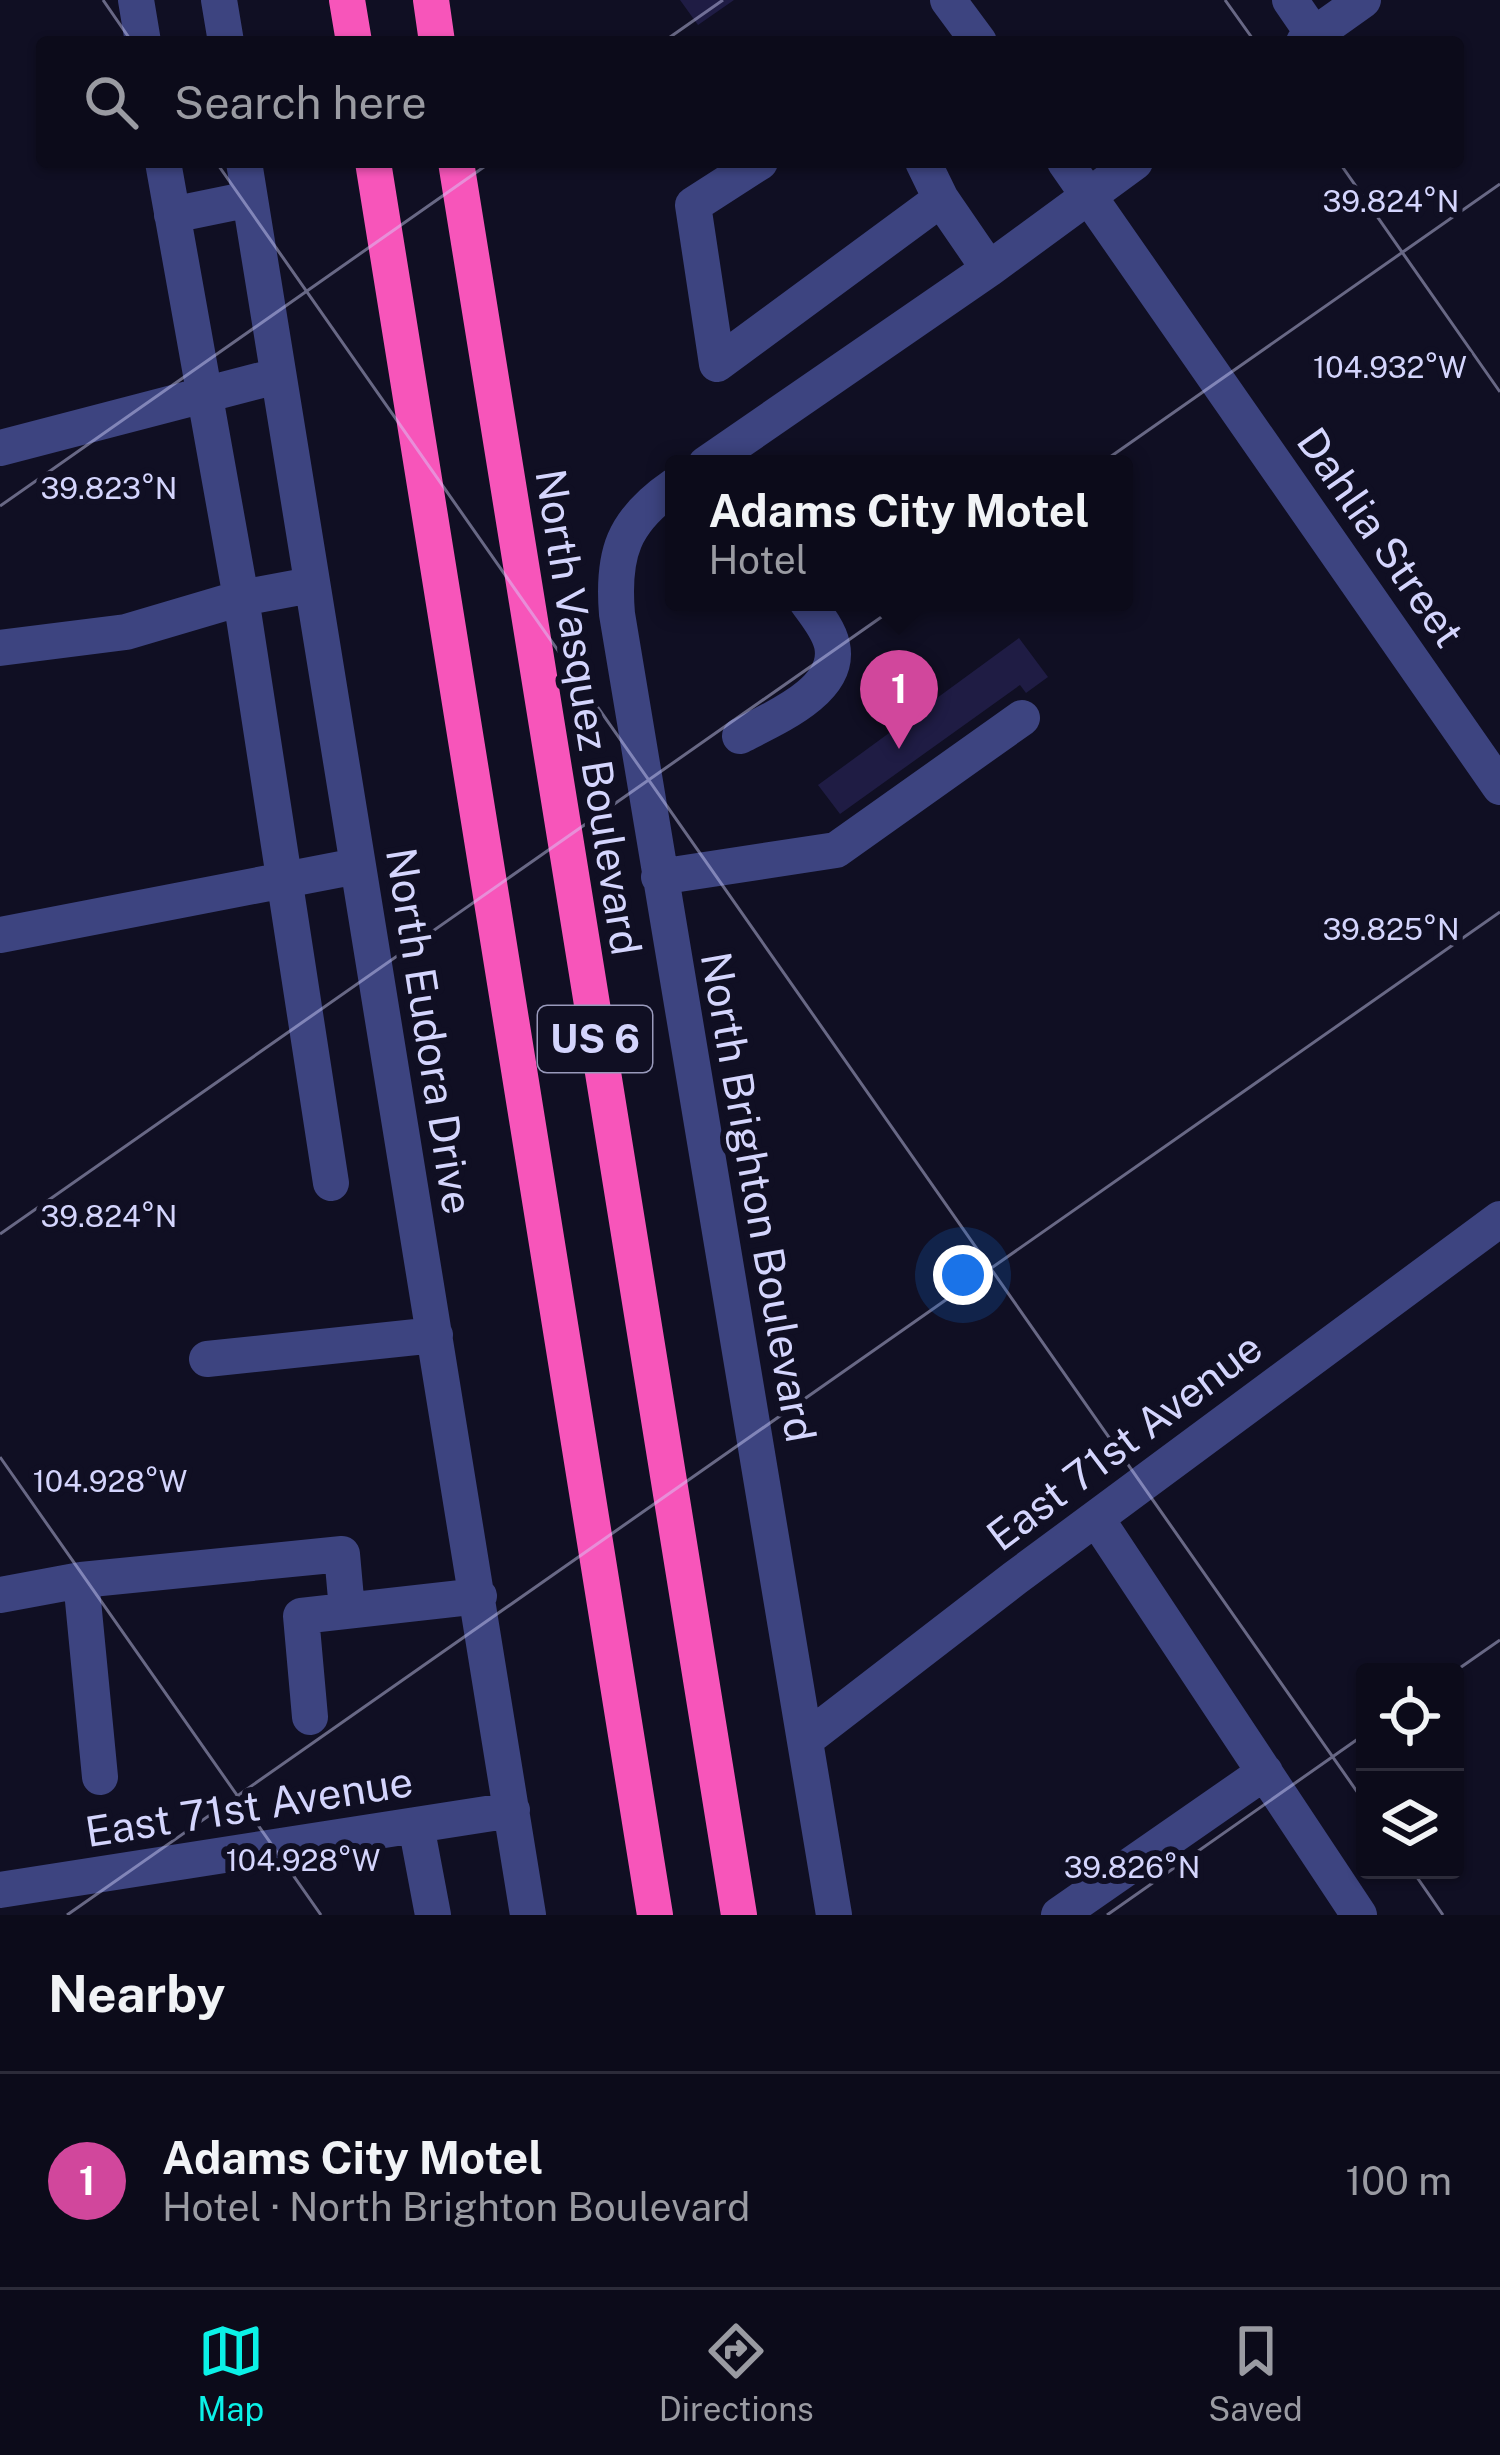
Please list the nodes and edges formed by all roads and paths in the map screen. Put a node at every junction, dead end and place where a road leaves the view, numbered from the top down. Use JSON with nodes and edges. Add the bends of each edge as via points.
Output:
{"nodes":[{"id":1,"x":136,"y":0,"type":"edge"},
{"id":2,"x":219,"y":0,"type":"edge"},
{"id":3,"x":347,"y":0,"type":"edge"},
{"id":4,"x":431,"y":0,"type":"edge"},
{"id":5,"x":948,"y":0,"type":"edge"},
{"id":6,"x":1290,"y":0,"type":"edge"},
{"id":7,"x":1363,"y":0,"type":"edge"},
{"id":8,"x":142,"y":36,"type":"edge"},
{"id":9,"x":225,"y":36,"type":"edge"},
{"id":10,"x":353,"y":36,"type":"edge"},
{"id":11,"x":436,"y":36,"type":"edge"},
{"id":12,"x":975,"y":36,"type":"edge"},
{"id":13,"x":1308,"y":36,"type":"edge"},
{"id":14,"x":1312,"y":36,"type":"edge"},
{"id":15,"x":164,"y":168,"type":"edge"},
{"id":16,"x":245,"y":168,"type":"edge"},
{"id":17,"x":374,"y":168,"type":"edge"},
{"id":18,"x":457,"y":168,"type":"edge"},
{"id":19,"x":751,"y":168,"type":"edge"},
{"id":20,"x":926,"y":168,"type":"edge"},
{"id":21,"x":1069,"y":168,"type":"edge"},
{"id":22,"x":1127,"y":168,"type":"edge"},
{"id":23,"x":1089,"y":195,"type":"junction"},
{"id":24,"x":250,"y":199,"type":"junction"},
{"id":25,"x":941,"y":199,"type":"junction"},
{"id":26,"x":172,"y":214,"type":"junction"},
{"id":27,"x":988,"y":269,"type":"junction"},
{"id":28,"x":277,"y":376,"type":"junction"},
{"id":29,"x":202,"y":394,"type":"junction"},
{"id":30,"x":0,"y":448,"type":"edge"},
{"id":31,"x":720,"y":455,"type":"edge"},
{"id":32,"x":662,"y":494,"type":"edge"},
{"id":33,"x":311,"y":586,"type":"junction"},
{"id":34,"x":241,"y":598,"type":"junction"},
{"id":35,"x":812,"y":611,"type":"edge"},
{"id":36,"x":0,"y":648,"type":"edge"},
{"id":37,"x":1022,"y":718,"type":"dead end"},
{"id":38,"x":740,"y":736,"type":"dead end"},
{"id":39,"x":1500,"y":787,"type":"edge"},
{"id":40,"x":357,"y":866,"type":"junction"},
{"id":41,"x":659,"y":878,"type":"junction"},
{"id":42,"x":285,"y":879,"type":"junction"},
{"id":43,"x":0,"y":935,"type":"edge"},
{"id":44,"x":331,"y":1183,"type":"dead end"},
{"id":45,"x":1500,"y":1219,"type":"edge"},
{"id":46,"x":435,"y":1335,"type":"junction"},
{"id":47,"x":207,"y":1359,"type":"dead end"},
{"id":48,"x":1096,"y":1518,"type":"junction"},
{"id":49,"x":81,"y":1580,"type":"junction"},
{"id":50,"x":0,"y":1595,"type":"edge"},
{"id":51,"x":479,"y":1596,"type":"junction"},
{"id":52,"x":347,"y":1610,"type":"junction"},
{"id":53,"x":310,"y":1717,"type":"dead end"},
{"id":54,"x":806,"y":1740,"type":"junction"},
{"id":55,"x":1265,"y":1772,"type":"junction"},
{"id":56,"x":100,"y":1777,"type":"dead end"},
{"id":57,"x":512,"y":1810,"type":"junction"},
{"id":58,"x":416,"y":1825,"type":"junction"},
{"id":59,"x":0,"y":1890,"type":"edge"},
{"id":60,"x":433,"y":1915,"type":"edge"},
{"id":61,"x":528,"y":1915,"type":"edge"},
{"id":62,"x":655,"y":1915,"type":"edge"},
{"id":63,"x":739,"y":1915,"type":"edge"},
{"id":64,"x":834,"y":1915,"type":"edge"},
{"id":65,"x":1059,"y":1915,"type":"edge"},
{"id":66,"x":1359,"y":1915,"type":"edge"}],
"edges":[{"from":1,"to":8,"type":"street"},
{"from":2,"to":9,"type":"street"},
{"from":3,"to":10,"type":"highway"},
{"from":4,"to":11,"type":"highway"},
{"from":5,"to":12,"type":"street"},
{"from":6,"to":13,"type":"street"},
{"from":7,"to":14,"type":"street"},
{"from":15,"to":26,"type":"street"},
{"from":16,"to":24,"type":"street","name":"North Eudora Drive"},
{"from":17,"to":62,"type":"highway","number":"US 6"},
{"from":18,"to":63,"type":"highway","name":"North Vasquez Boulevard","number":"US 6"},
{"from":19,"to":25,"type":"street","via":[[693,206],[717,364]]},
{"from":20,"to":25,"type":"street"},
{"from":21,"to":23,"type":"street","name":"Dahlia Street"},
{"from":22,"to":23,"type":"street"},
{"from":23,"to":27,"type":"street"},
{"from":23,"to":39,"type":"street","name":"Dahlia Street"},
{"from":24,"to":26,"type":"street"},
{"from":24,"to":28,"type":"street","name":"North Eudora Drive"},
{"from":25,"to":27,"type":"street"},
{"from":26,"to":29,"type":"street"},
{"from":27,"to":31,"type":"street"},
{"from":28,"to":29,"type":"street"},
{"from":28,"to":33,"type":"street","name":"North Eudora Drive"},
{"from":29,"to":30,"type":"street"},
{"from":29,"to":34,"type":"street"},
{"from":32,"to":41,"type":"street","name":"North Brighton Boulevard","via":[[628,530],[614,577]]},
{"from":33,"to":34,"type":"street"},
{"from":33,"to":40,"type":"street","name":"North Eudora Drive"},
{"from":34,"to":36,"type":"street","via":[[126,632]]},
{"from":34,"to":42,"type":"street"},
{"from":35,"to":38,"type":"street","via":[[832,643],[822,682]]},
{"from":37,"to":41,"type":"street","via":[[836,850]]},
{"from":40,"to":42,"type":"street"},
{"from":40,"to":46,"type":"street","name":"North Eudora Drive"},
{"from":41,"to":54,"type":"street","name":"North Brighton Boulevard"},
{"from":42,"to":43,"type":"street"},
{"from":42,"to":44,"type":"street"},
{"from":45,"to":48,"type":"street","name":"East 71st Avenue"},
{"from":46,"to":47,"type":"street"},
{"from":46,"to":51,"type":"street","name":"North Eudora Drive"},
{"from":48,"to":54,"type":"street","name":"East 71st Avenue"},
{"from":48,"to":55,"type":"street"},
{"from":49,"to":50,"type":"street"},
{"from":49,"to":52,"type":"street","via":[[342,1554]]},
{"from":49,"to":56,"type":"street"},
{"from":51,"to":52,"type":"street"},
{"from":51,"to":57,"type":"street","name":"North Eudora Drive"},
{"from":52,"to":53,"type":"street","via":[[301,1616]]},
{"from":54,"to":64,"type":"street","name":"North Brighton Boulevard"},
{"from":55,"to":65,"type":"street"},
{"from":55,"to":66,"type":"street"},
{"from":57,"to":58,"type":"street","name":"East 71st Avenue"},
{"from":57,"to":61,"type":"street","name":"North Eudora Drive"},
{"from":58,"to":59,"type":"street","name":"East 71st Avenue"},
{"from":58,"to":60,"type":"street"}]}
